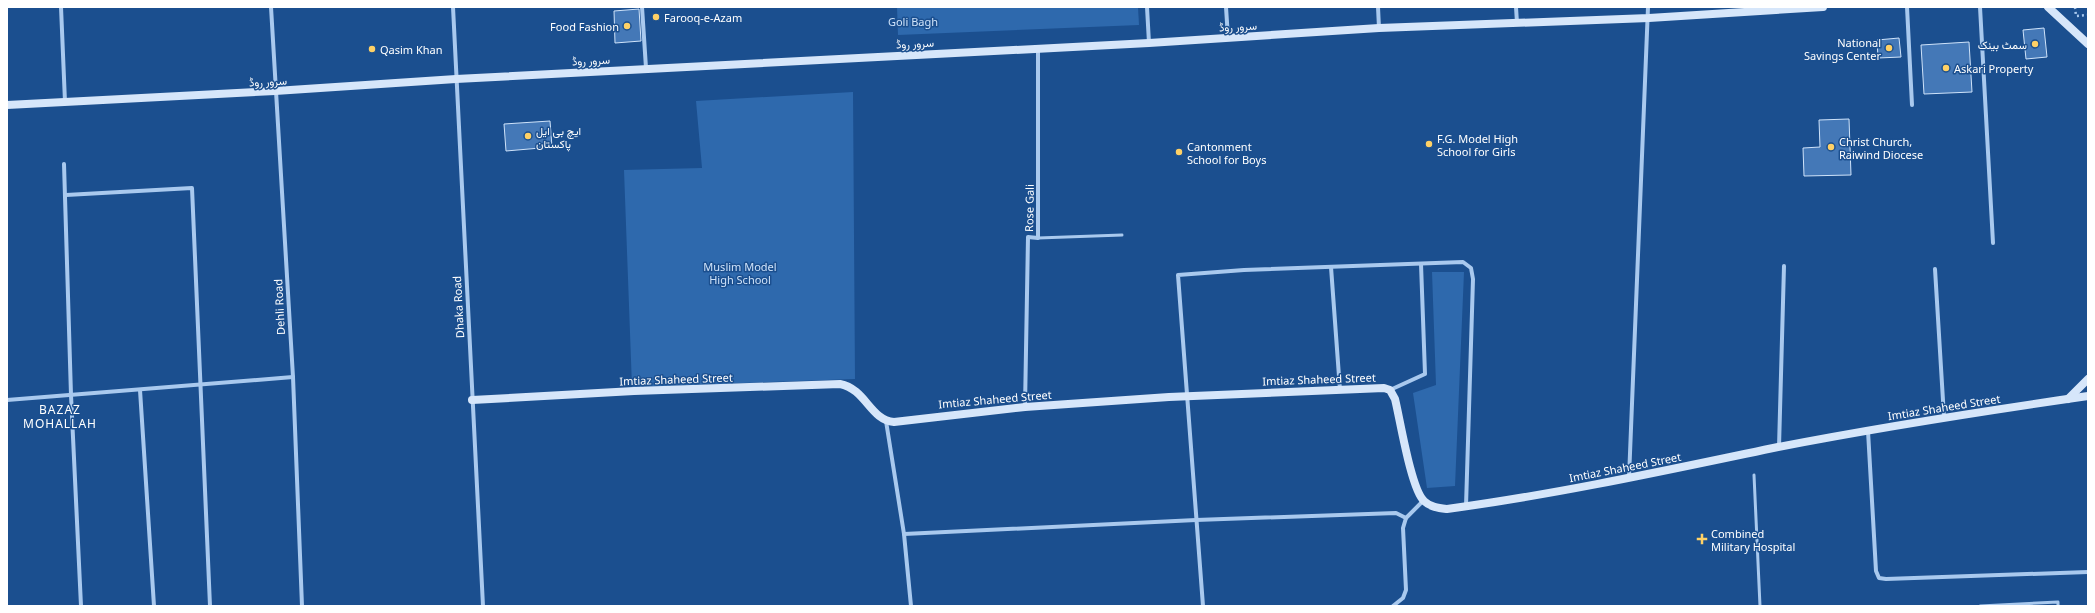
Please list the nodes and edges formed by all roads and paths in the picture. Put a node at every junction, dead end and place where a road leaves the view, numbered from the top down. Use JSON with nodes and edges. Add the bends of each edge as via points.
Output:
{"nodes":[{"id":1,"x":61,"y":7,"type":"edge"},
{"id":2,"x":271,"y":7,"type":"edge"},
{"id":3,"x":453,"y":7,"type":"edge"},
{"id":4,"x":642,"y":7,"type":"edge"},
{"id":5,"x":1147,"y":7,"type":"edge"},
{"id":6,"x":1226,"y":7,"type":"edge"},
{"id":7,"x":1378,"y":7,"type":"edge"},
{"id":8,"x":1516,"y":7,"type":"edge"},
{"id":9,"x":1648,"y":7,"type":"edge"},
{"id":10,"x":1823,"y":7,"type":"edge"},
{"id":11,"x":1907,"y":7,"type":"edge"},
{"id":12,"x":1980,"y":7,"type":"edge"},
{"id":13,"x":2048,"y":7,"type":"edge"},
{"id":14,"x":2075,"y":7,"type":"edge"},
{"id":15,"x":2088,"y":15,"type":"edge"},
{"id":16,"x":1649,"y":18,"type":"junction"},
{"id":17,"x":1517,"y":23,"type":"junction"},
{"id":18,"x":1379,"y":28,"type":"junction"},
{"id":19,"x":1228,"y":38,"type":"junction"},
{"id":20,"x":1149,"y":43,"type":"junction"},
{"id":21,"x":2088,"y":44,"type":"edge"},
{"id":22,"x":1038,"y":48,"type":"junction"},
{"id":23,"x":646,"y":68,"type":"junction"},
{"id":24,"x":456,"y":79,"type":"junction"},
{"id":25,"x":275,"y":91,"type":"junction"},
{"id":26,"x":65,"y":102,"type":"junction"},
{"id":27,"x":7,"y":105,"type":"edge"},
{"id":28,"x":1912,"y":105,"type":"dead end"},
{"id":29,"x":64,"y":164,"type":"dead end"},
{"id":30,"x":66,"y":195,"type":"junction"},
{"id":31,"x":1122,"y":235,"type":"dead end"},
{"id":32,"x":1038,"y":238,"type":"junction"},
{"id":33,"x":1993,"y":243,"type":"dead end"},
{"id":34,"x":1421,"y":264,"type":"junction"},
{"id":35,"x":1784,"y":266,"type":"dead end"},
{"id":36,"x":1331,"y":267,"type":"junction"},
{"id":37,"x":1935,"y":269,"type":"dead end"},
{"id":38,"x":292,"y":377,"type":"junction"},
{"id":39,"x":2088,"y":379,"type":"edge"},
{"id":40,"x":200,"y":385,"type":"junction"},
{"id":41,"x":140,"y":390,"type":"junction"},
{"id":42,"x":1340,"y":390,"type":"junction"},
{"id":43,"x":1390,"y":390,"type":"junction"},
{"id":44,"x":71,"y":395,"type":"junction"},
{"id":45,"x":1188,"y":396,"type":"junction"},
{"id":46,"x":2088,"y":396,"type":"edge"},
{"id":47,"x":2068,"y":399,"type":"junction"},
{"id":48,"x":7,"y":400,"type":"edge"},
{"id":49,"x":472,"y":400,"type":"junction"},
{"id":50,"x":1025,"y":407,"type":"junction"},
{"id":51,"x":1944,"y":417,"type":"junction"},
{"id":52,"x":886,"y":421,"type":"junction"},
{"id":53,"x":1868,"y":431,"type":"junction"},
{"id":54,"x":1780,"y":447,"type":"junction"},
{"id":55,"x":1754,"y":475,"type":"dead end"},
{"id":56,"x":1629,"y":479,"type":"junction"},
{"id":57,"x":1423,"y":501,"type":"junction"},
{"id":58,"x":1466,"y":506,"type":"junction"},
{"id":59,"x":1406,"y":518,"type":"junction"},
{"id":60,"x":1196,"y":520,"type":"junction"},
{"id":61,"x":904,"y":534,"type":"junction"},
{"id":62,"x":2087,"y":571,"type":"edge"},
{"id":63,"x":2020,"y":605,"type":"edge"},
{"id":64,"x":81,"y":606,"type":"edge"},
{"id":65,"x":154,"y":606,"type":"edge"},
{"id":66,"x":210,"y":606,"type":"edge"},
{"id":67,"x":302,"y":606,"type":"edge"},
{"id":68,"x":483,"y":606,"type":"edge"},
{"id":69,"x":911,"y":606,"type":"edge"},
{"id":70,"x":1203,"y":606,"type":"edge"},
{"id":71,"x":1393,"y":606,"type":"edge"},
{"id":72,"x":1760,"y":606,"type":"edge"},
{"id":73,"x":1980,"y":606,"type":"edge"},
{"id":74,"x":2058,"y":606,"type":"edge"}],
"edges":[{"from":1,"to":26,"type":"street"},
{"from":2,"to":25,"type":"street","name":"Dehli Road"},
{"from":3,"to":24,"type":"street","name":"Dhaka Road"},
{"from":4,"to":23,"type":"street"},
{"from":5,"to":20,"type":"street"},
{"from":6,"to":19,"type":"street"},
{"from":7,"to":18,"type":"street"},
{"from":8,"to":17,"type":"street"},
{"from":9,"to":16,"type":"street"},
{"from":10,"to":16,"type":"street","name":"سرور روڈ"},
{"from":11,"to":28,"type":"street"},
{"from":12,"to":33,"type":"street"},
{"from":13,"to":21,"type":"street"},
{"from":14,"to":15,"type":"path","via":[[2076,16]]},
{"from":16,"to":17,"type":"street","name":"سرور روڈ"},
{"from":16,"to":56,"type":"street"},
{"from":17,"to":18,"type":"street","name":"سرور روڈ"},
{"from":18,"to":19,"type":"street","name":"سرور روڈ"},
{"from":19,"to":20,"type":"street","name":"سرور روڈ"},
{"from":20,"to":22,"type":"street","name":"سرور روڈ"},
{"from":22,"to":23,"type":"street","name":"سرور روڈ"},
{"from":22,"to":32,"type":"street","name":"Rose Gali"},
{"from":23,"to":24,"type":"street","name":"سرور روڈ"},
{"from":24,"to":25,"type":"street","name":"سرور روڈ"},
{"from":24,"to":49,"type":"street","name":"Dhaka Road"},
{"from":25,"to":26,"type":"street","name":"سرور روڈ"},
{"from":25,"to":38,"type":"street","name":"Dehli Road"},
{"from":26,"to":27,"type":"street","name":"سرور روڈ"},
{"from":29,"to":30,"type":"street"},
{"from":30,"to":40,"type":"street","via":[[192,188]]},
{"from":30,"to":44,"type":"street"},
{"from":31,"to":32,"type":"lane"},
{"from":32,"to":50,"type":"street","name":"Rose Gali","via":[[1028,237]]},
{"from":34,"to":36,"type":"street"},
{"from":34,"to":43,"type":"street","via":[[1425,374]]},
{"from":34,"to":58,"type":"street","via":[[1463,262],[1471,268],[1473,279]]},
{"from":35,"to":54,"type":"street"},
{"from":36,"to":42,"type":"street"},
{"from":36,"to":45,"type":"street","via":[[1178,275]]},
{"from":37,"to":51,"type":"street"},
{"from":38,"to":40,"type":"street"},
{"from":38,"to":67,"type":"street","name":"Dehli Road"},
{"from":39,"to":47,"type":"street"},
{"from":40,"to":41,"type":"street"},
{"from":40,"to":66,"type":"street"},
{"from":41,"to":44,"type":"street"},
{"from":41,"to":65,"type":"street"},
{"from":42,"to":43,"type":"street","name":"Imtiaz Shaheed Street","via":[[1377,387]]},
{"from":42,"to":45,"type":"street","name":"Imtiaz Shaheed Street"},
{"from":43,"to":57,"type":"street","name":"Imtiaz Shaheed Street","via":[[1395,399],[1416,487]]},
{"from":44,"to":48,"type":"street"},
{"from":44,"to":64,"type":"street"},
{"from":45,"to":50,"type":"street","name":"Imtiaz Shaheed Street"},
{"from":45,"to":60,"type":"street"},
{"from":46,"to":47,"type":"street","name":"Imtiaz Shaheed Street"},
{"from":47,"to":51,"type":"street","name":"Imtiaz Shaheed Street"},
{"from":49,"to":52,"type":"street","name":"Imtiaz Shaheed Street","via":[[840,384],[855,390],[880,418]]},
{"from":49,"to":68,"type":"street","name":"Dhaka Road"},
{"from":50,"to":52,"type":"street","name":"Imtiaz Shaheed Street"},
{"from":51,"to":53,"type":"street","name":"Imtiaz Shaheed Street"},
{"from":52,"to":61,"type":"street"},
{"from":53,"to":54,"type":"street","name":"Imtiaz Shaheed Street"},
{"from":53,"to":62,"type":"street","via":[[1876,571],[1879,578]]},
{"from":54,"to":56,"type":"street","name":"Imtiaz Shaheed Street"},
{"from":55,"to":72,"type":"lane"},
{"from":56,"to":58,"type":"street","name":"Imtiaz Shaheed Street"},
{"from":57,"to":58,"type":"street","name":"Imtiaz Shaheed Street","via":[[1438,508]]},
{"from":57,"to":59,"type":"street"},
{"from":59,"to":60,"type":"street","via":[[1396,513]]},
{"from":59,"to":71,"type":"street","via":[[1403,528],[1406,590],[1403,598]]},
{"from":60,"to":61,"type":"street"},
{"from":60,"to":70,"type":"street"},
{"from":61,"to":69,"type":"street"},
{"from":63,"to":73,"type":"lane"},
{"from":63,"to":74,"type":"lane","via":[[2058,602]]}]}
